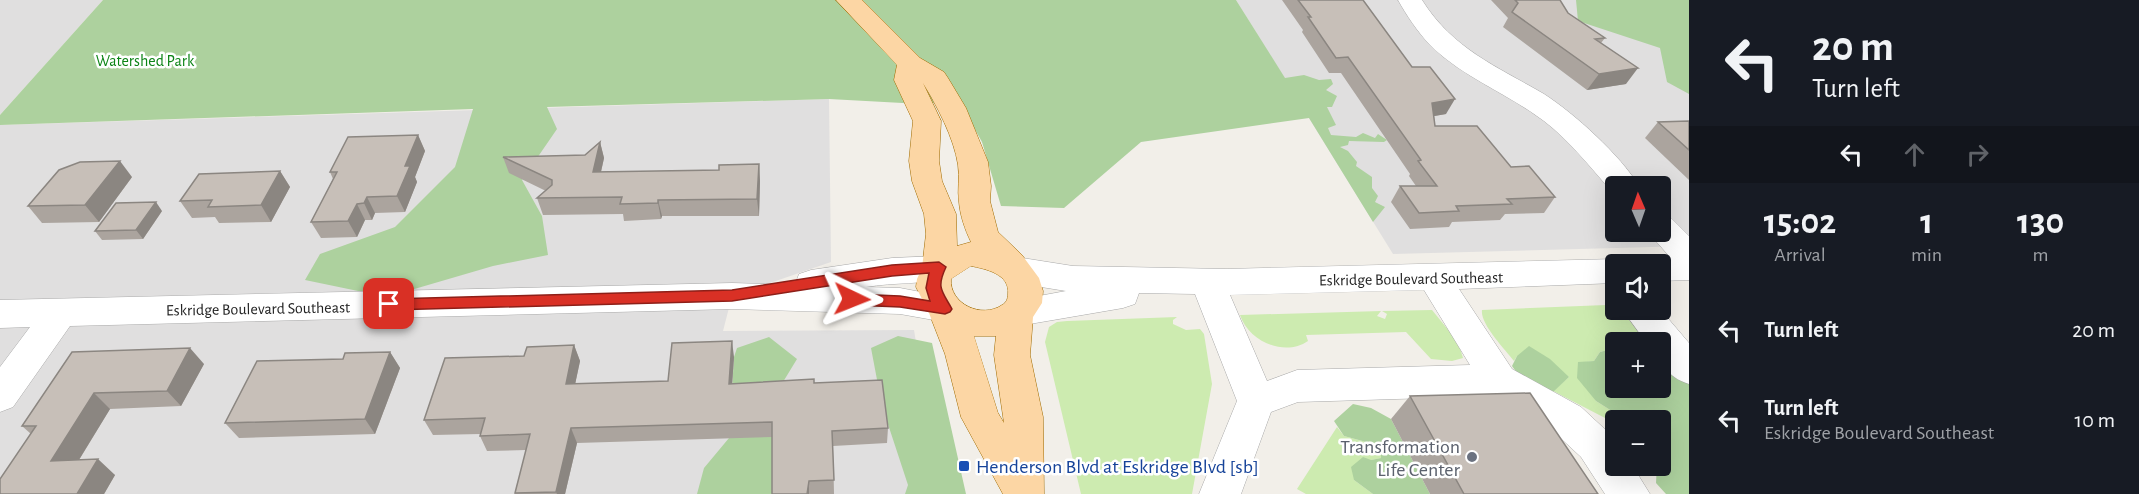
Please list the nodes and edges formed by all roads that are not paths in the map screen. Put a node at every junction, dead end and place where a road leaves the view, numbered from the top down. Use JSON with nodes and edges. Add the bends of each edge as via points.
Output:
{"nodes":[{"id":1,"x":848,"y":0,"type":"edge"},
{"id":2,"x":1410,"y":0,"type":"edge"},
{"id":3,"x":910,"y":64,"type":"junction"},
{"id":4,"x":1615,"y":176,"type":"edge"},
{"id":5,"x":1671,"y":238,"type":"edge"},
{"id":6,"x":1689,"y":257,"type":"edge"},
{"id":7,"x":1013,"y":266,"type":"junction"},
{"id":8,"x":939,"y":267,"type":"junction"},
{"id":9,"x":1689,"y":268,"type":"edge"},
{"id":10,"x":1671,"y":269,"type":"edge"},
{"id":11,"x":1605,"y":274,"type":"edge"},
{"id":12,"x":1434,"y":278,"type":"junction"},
{"id":13,"x":1207,"y":282,"type":"junction"},
{"id":14,"x":732,"y":296,"type":"junction"},
{"id":15,"x":945,"y":309,"type":"junction"},
{"id":16,"x":61,"y":312,"type":"junction"},
{"id":17,"x":1017,"y":312,"type":"junction"},
{"id":18,"x":0,"y":314,"type":"edge"},
{"id":19,"x":1649,"y":320,"type":"edge"},
{"id":20,"x":1689,"y":369,"type":"edge"},
{"id":21,"x":1499,"y":380,"type":"junction"},
{"id":22,"x":0,"y":396,"type":"edge"},
{"id":23,"x":1256,"y":401,"type":"junction"},
{"id":24,"x":1024,"y":493,"type":"edge"},
{"id":25,"x":1220,"y":494,"type":"edge"},
{"id":26,"x":1629,"y":494,"type":"edge"}],
"edges":[{"from":1,"to":3,"type":"main road"},
{"from":2,"to":4,"type":"street","via":[[1427,28],[1445,46],[1556,116]]},
{"from":3,"to":7,"type":"main road","via":[[934,78],[952,108],[973,162],[974,201],[982,232],[990,246]]},
{"from":3,"to":8,"type":"main road","via":[[908,80],[927,121],[924,161],[940,214]]},
{"from":5,"to":6,"type":"street"},
{"from":7,"to":8,"type":"main road","via":[[998,258],[971,254],[958,256]]},
{"from":7,"to":13,"type":"street","name":"Eskridge Boulevard Southeast","via":[[1036,275],[1063,278]]},
{"from":7,"to":17,"type":"main road","via":[[1026,283],[1027,295]]},
{"from":8,"to":14,"type":"street","name":"Eskridge Boulevard Southeast","via":[[892,270]]},
{"from":8,"to":15,"type":"main road","via":[[933,288]]},
{"from":9,"to":10,"type":"street"},
{"from":11,"to":12,"type":"street","name":"Eskridge Boulevard Southeast"},
{"from":12,"to":13,"type":"street","name":"Eskridge Boulevard Southeast"},
{"from":12,"to":21,"type":"street"},
{"from":13,"to":17,"type":"street","name":"Eskridge Boulevard Southeast"},
{"from":13,"to":23,"type":"street"},
{"from":14,"to":15,"type":"street","name":"Eskridge Boulevard Southeast","via":[[900,301]]},
{"from":14,"to":16,"type":"street","name":"Eskridge Boulevard Southeast"},
{"from":15,"to":17,"type":"main road","via":[[971,322],[1002,321]]},
{"from":15,"to":24,"type":"main road","via":[[963,354],[980,417]]},
{"from":16,"to":18,"type":"street","name":"Eskridge Boulevard Southeast"},
{"from":16,"to":22,"type":"street"},
{"from":17,"to":24,"type":"main road","via":[[1012,356],[1024,417]]},
{"from":19,"to":20,"type":"street"},
{"from":21,"to":23,"type":"street","via":[[1297,386]]},
{"from":21,"to":26,"type":"street","via":[[1567,419],[1595,445]]},
{"from":23,"to":25,"type":"street"}]}
